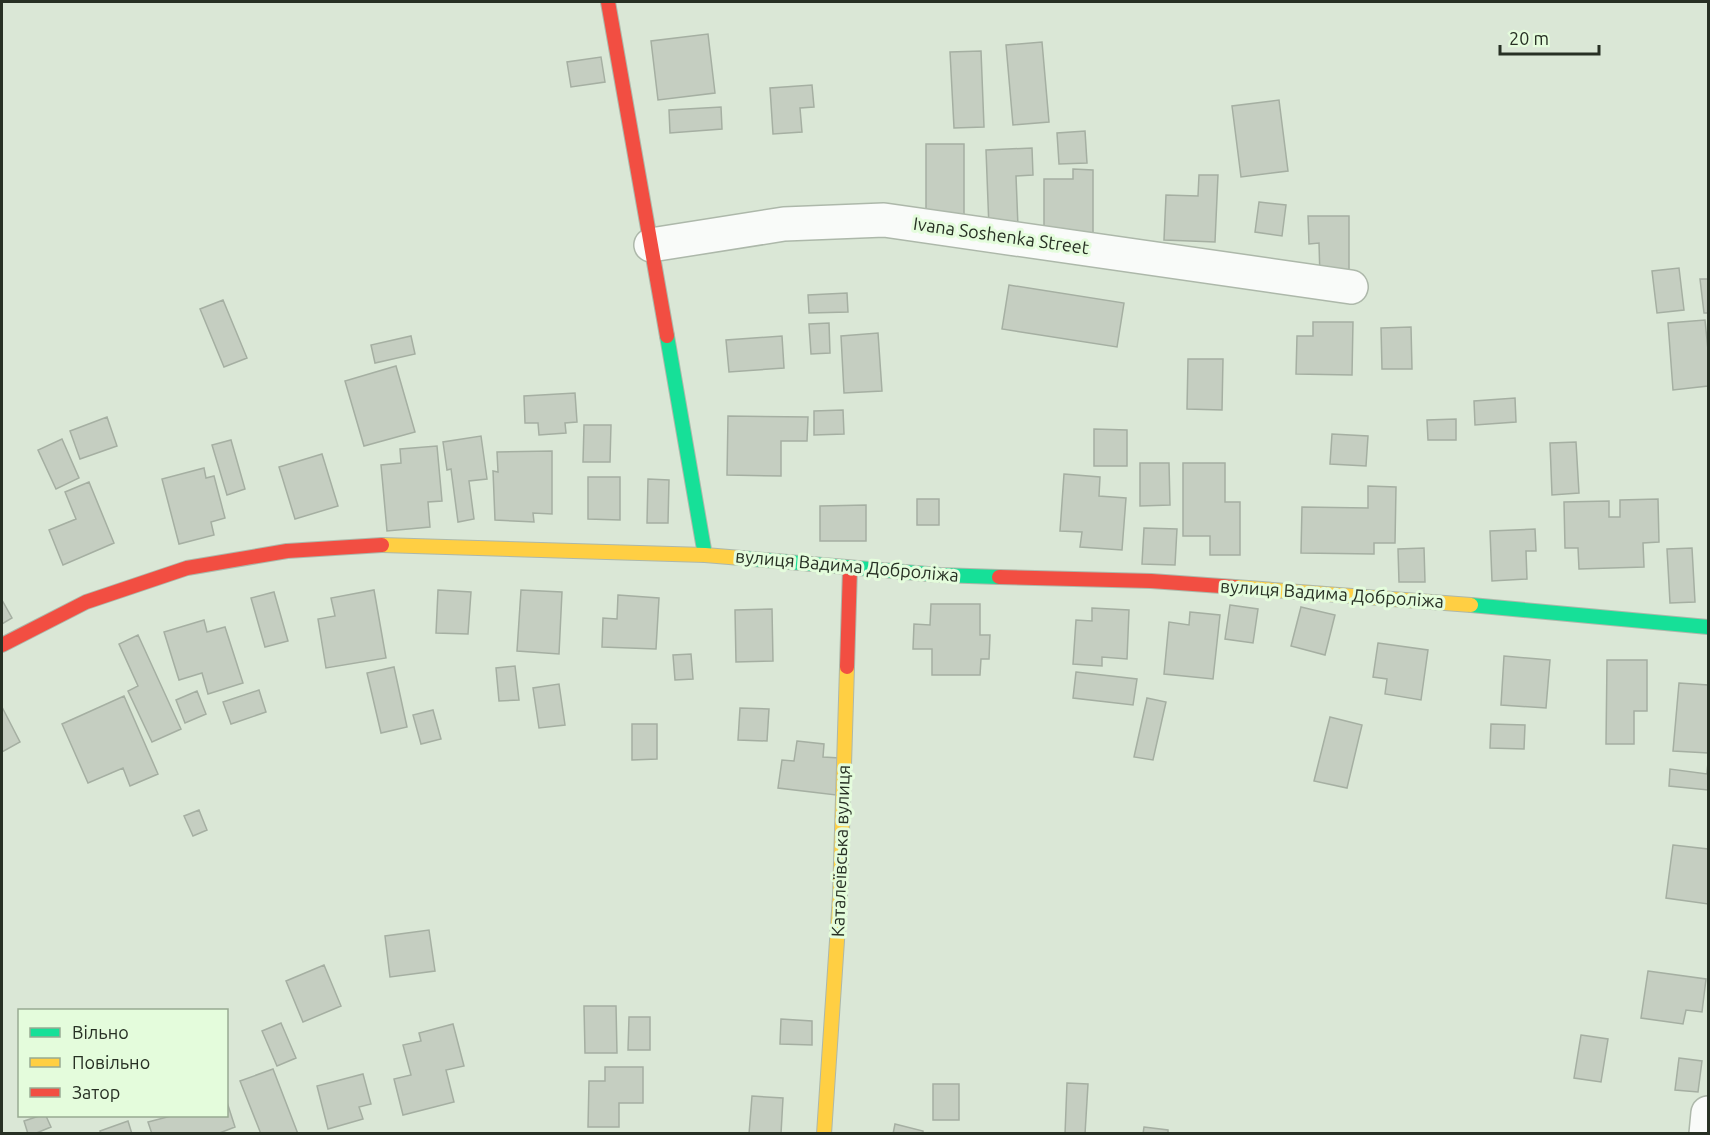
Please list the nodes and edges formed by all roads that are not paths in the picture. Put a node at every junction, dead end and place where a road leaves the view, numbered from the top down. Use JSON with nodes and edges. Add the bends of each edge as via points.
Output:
{"nodes":[{"id":1,"x":608,"y":2,"type":"edge"},
{"id":2,"x":651,"y":245,"type":"junction"},
{"id":3,"x":1351,"y":286,"type":"dead end"},
{"id":4,"x":705,"y":555,"type":"junction"},
{"id":5,"x":850,"y":568,"type":"junction"},
{"id":6,"x":1708,"y":627,"type":"edge"},
{"id":7,"x":2,"y":645,"type":"edge"},
{"id":8,"x":1708,"y":1113,"type":"edge"},
{"id":9,"x":824,"y":1134,"type":"edge"},
{"id":10,"x":1706,"y":1134,"type":"edge"}],
"edges":[{"from":1,"to":2,"type":"street"},
{"from":2,"to":3,"type":"street","name":"Ivana Soshenka Street","via":[[784,224],[884,220]]},
{"from":2,"to":4,"type":"street"},
{"from":4,"to":5,"type":"street","name":"вулиця Вадима Доброліжа"},
{"from":4,"to":7,"type":"street","name":"вулиця Вадима Доброліжа","via":[[387,544],[287,551],[188,568],[86,602]]},
{"from":5,"to":6,"type":"street","name":"вулиця Вадима Доброліжа","via":[[940,575],[1151,581]]},
{"from":5,"to":9,"type":"street","name":"Каталеївська вулиця","via":[[840,896]]},
{"from":8,"to":10,"type":"street"}]}
